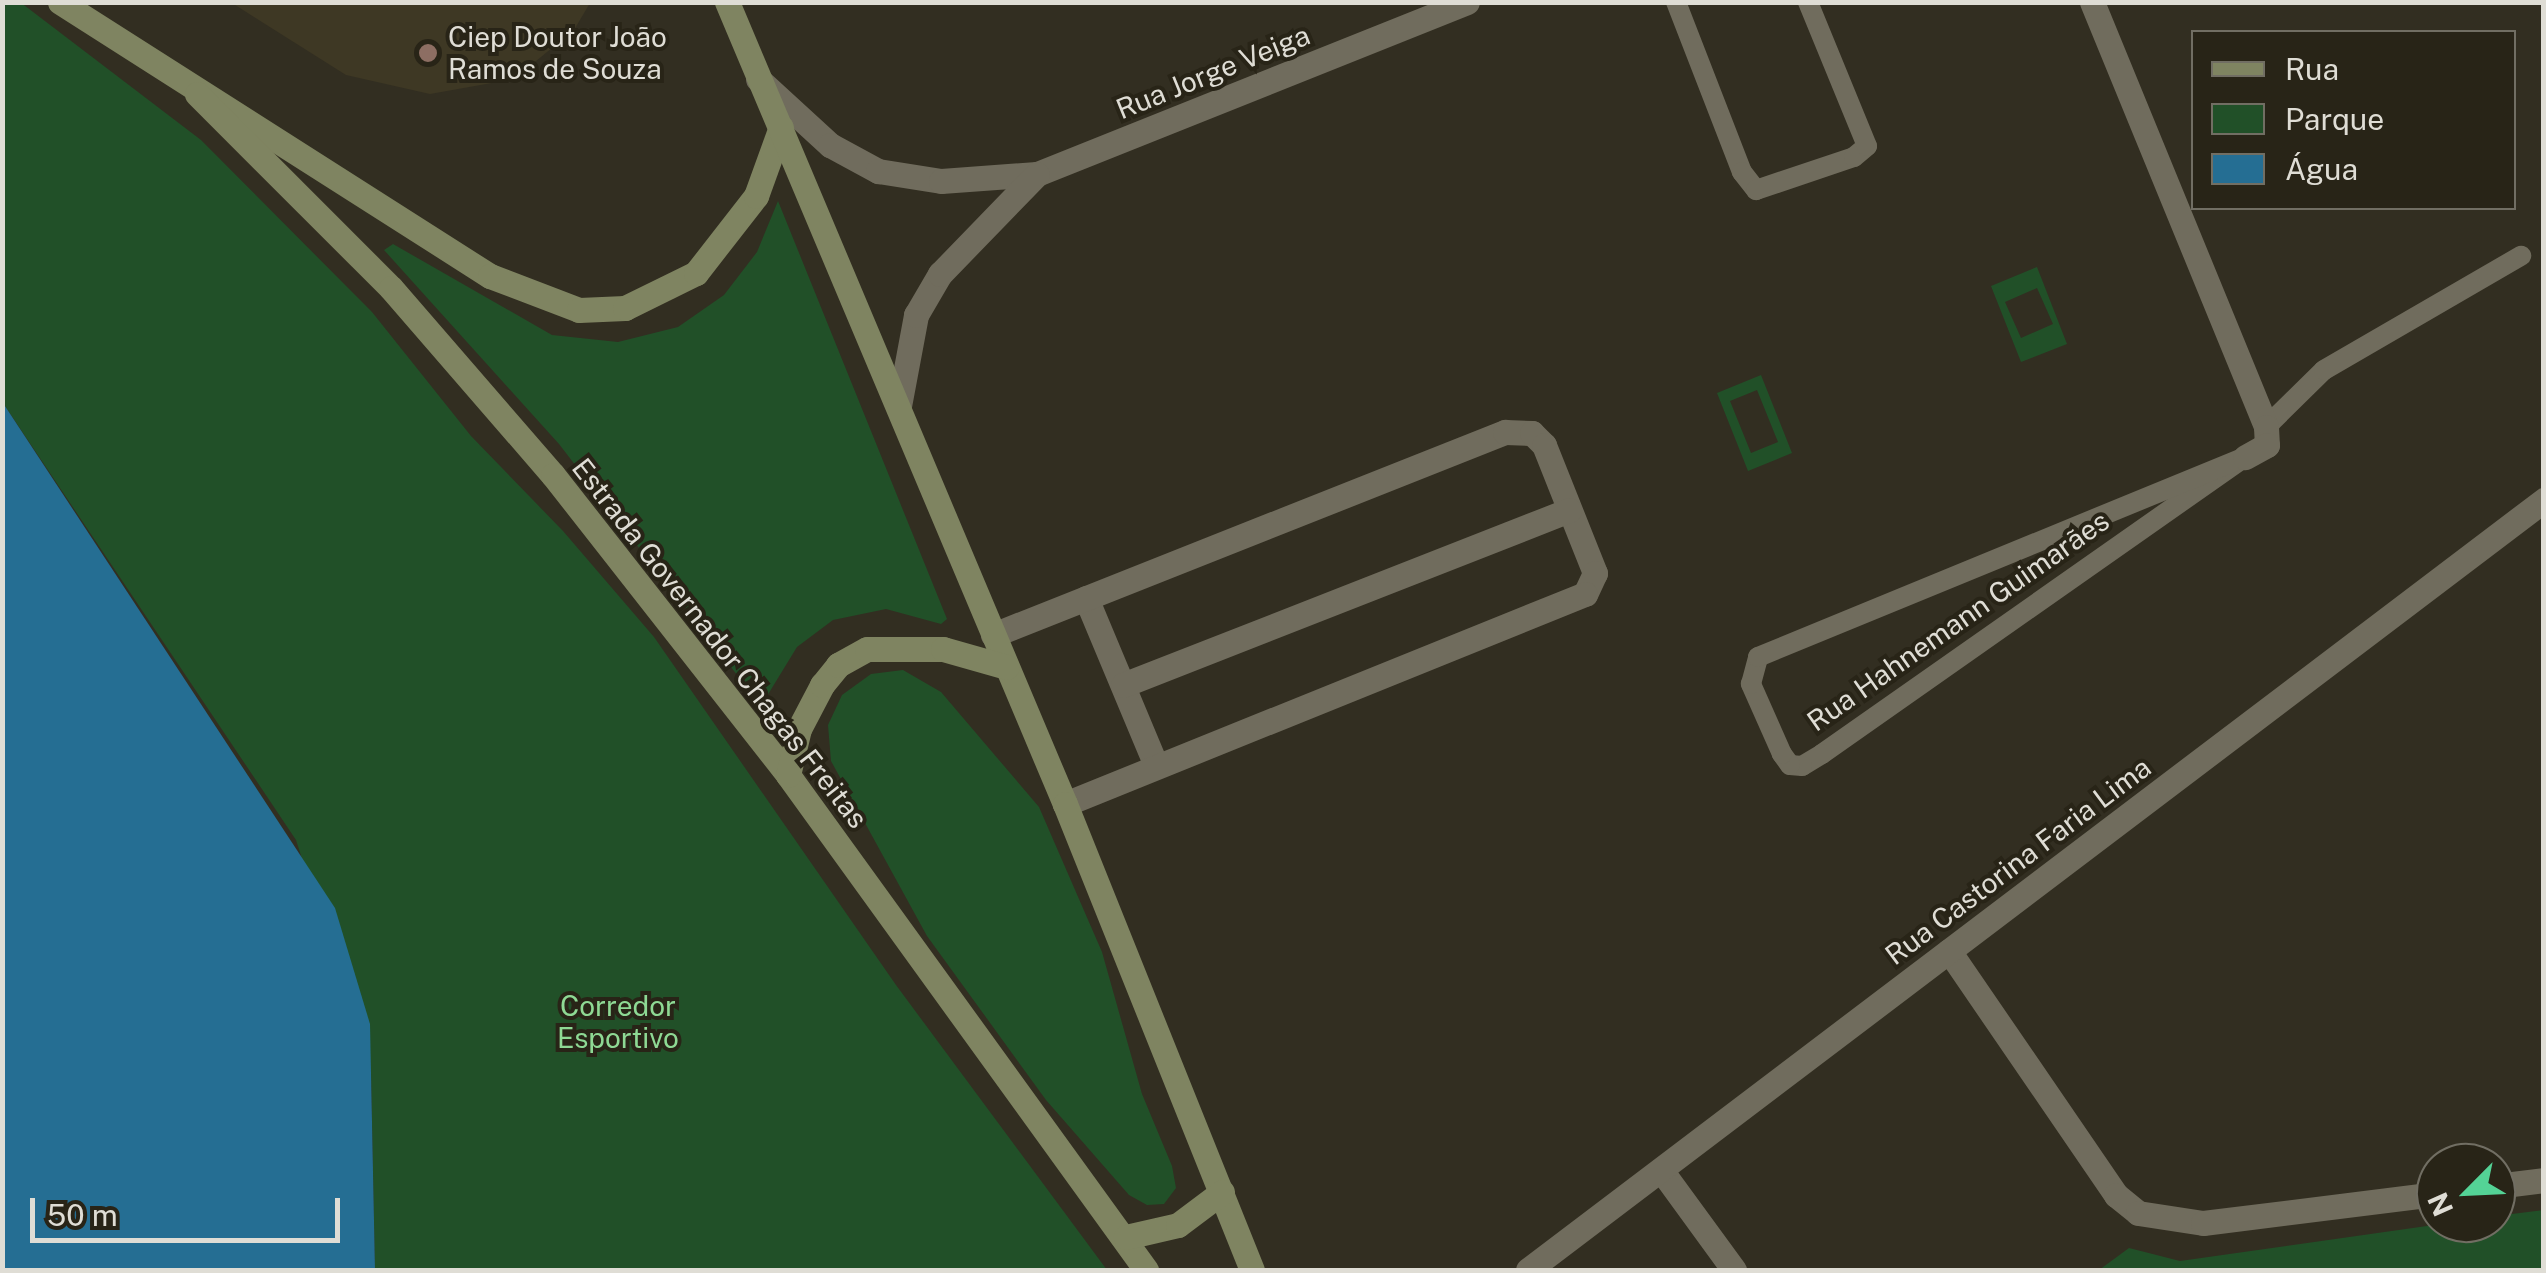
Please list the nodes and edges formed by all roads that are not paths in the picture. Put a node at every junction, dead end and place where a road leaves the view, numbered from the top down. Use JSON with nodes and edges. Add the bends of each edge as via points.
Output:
{"nodes":[{"id":1,"x":60,"y":2,"type":"edge"},
{"id":2,"x":727,"y":2,"type":"edge"},
{"id":3,"x":1468,"y":2,"type":"edge"},
{"id":4,"x":1676,"y":2,"type":"edge"},
{"id":5,"x":1808,"y":2,"type":"edge"},
{"id":6,"x":2092,"y":2,"type":"edge"},
{"id":7,"x":756,"y":77,"type":"junction"},
{"id":8,"x":197,"y":94,"type":"junction"},
{"id":9,"x":781,"y":127,"type":"junction"},
{"id":10,"x":1036,"y":174,"type":"junction"},
{"id":11,"x":2521,"y":256,"type":"dead end"},
{"id":12,"x":899,"y":406,"type":"junction"},
{"id":13,"x":2266,"y":427,"type":"junction"},
{"id":14,"x":2245,"y":457,"type":"junction"},
{"id":15,"x":2544,"y":500,"type":"edge"},
{"id":16,"x":1569,"y":510,"type":"junction"},
{"id":17,"x":1086,"y":598,"type":"junction"},
{"id":18,"x":993,"y":635,"type":"junction"},
{"id":19,"x":1006,"y":667,"type":"junction"},
{"id":20,"x":1123,"y":685,"type":"junction"},
{"id":21,"x":1156,"y":765,"type":"junction"},
{"id":22,"x":788,"y":775,"type":"junction"},
{"id":23,"x":1065,"y":804,"type":"junction"},
{"id":24,"x":1948,"y":951,"type":"junction"},
{"id":25,"x":1661,"y":1170,"type":"junction"},
{"id":26,"x":2544,"y":1180,"type":"edge"},
{"id":27,"x":2516,"y":1184,"type":"edge"},
{"id":28,"x":1222,"y":1192,"type":"junction"},
{"id":29,"x":2416,"y":1196,"type":"edge"},
{"id":30,"x":1126,"y":1237,"type":"junction"},
{"id":31,"x":1146,"y":1270,"type":"edge"},
{"id":32,"x":1252,"y":1270,"type":"edge"},
{"id":33,"x":1528,"y":1270,"type":"edge"},
{"id":34,"x":1734,"y":1270,"type":"edge"}],
"edges":[{"from":1,"to":8,"type":"main road"},
{"from":2,"to":7,"type":"main road"},
{"from":3,"to":10,"type":"street","name":"Rua Jorge Veiga"},
{"from":4,"to":5,"type":"lane","via":[[1742,172],[1756,190],[1854,157],[1867,146]]},
{"from":6,"to":13,"type":"street"},
{"from":7,"to":9,"type":"main road"},
{"from":7,"to":10,"type":"street","name":"Rua Jorge Veiga","via":[[830,144],[878,171],[941,181]]},
{"from":8,"to":9,"type":"main road","via":[[490,276],[579,310],[625,308],[696,273],[756,196]]},
{"from":8,"to":22,"type":"main road","name":"Estrada Governador Chagas Freitas","via":[[391,288],[553,475]]},
{"from":9,"to":12,"type":"main road"},
{"from":10,"to":12,"type":"street","name":"Rua Jorge Veiga","via":[[940,274],[916,315]]},
{"from":11,"to":13,"type":"lane","via":[[2324,370]]},
{"from":12,"to":18,"type":"main road"},
{"from":13,"to":14,"type":"street","name":"Rua Hahnemann Guimarães","via":[[2267,445]]},
{"from":14,"to":14,"type":"lane","name":"Rua Hahnemann Guimarães","via":[[1758,658],[1751,684],[1782,754],[1790,766],[1822,754]]},
{"from":15,"to":24,"type":"street","name":"Rua Castorina Faria Lima"},
{"from":16,"to":17,"type":"street","via":[[1544,445],[1517,428]]},
{"from":16,"to":20,"type":"street"},
{"from":16,"to":21,"type":"street","via":[[1596,573],[1585,594]]},
{"from":17,"to":18,"type":"street"},
{"from":17,"to":20,"type":"street"},
{"from":18,"to":19,"type":"main road"},
{"from":19,"to":22,"type":"main road","via":[[943,648],[867,650],[838,665],[822,685],[799,729]]},
{"from":19,"to":23,"type":"main road"},
{"from":20,"to":21,"type":"street"},
{"from":21,"to":23,"type":"street"},
{"from":22,"to":30,"type":"main road","name":"Estrada Governador Chagas Freitas"},
{"from":23,"to":28,"type":"main road"},
{"from":24,"to":25,"type":"street","name":"Rua Castorina Faria Lima"},
{"from":24,"to":29,"type":"street","via":[[2116,1194],[2138,1212],[2202,1223]]},
{"from":25,"to":33,"type":"street","name":"Rua Castorina Faria Lima"},
{"from":25,"to":34,"type":"street"},
{"from":26,"to":27,"type":"street"},
{"from":28,"to":30,"type":"main road","via":[[1178,1224]]},
{"from":28,"to":32,"type":"main road"},
{"from":30,"to":31,"type":"main road","name":"Estrada Governador Chagas Freitas"}]}
